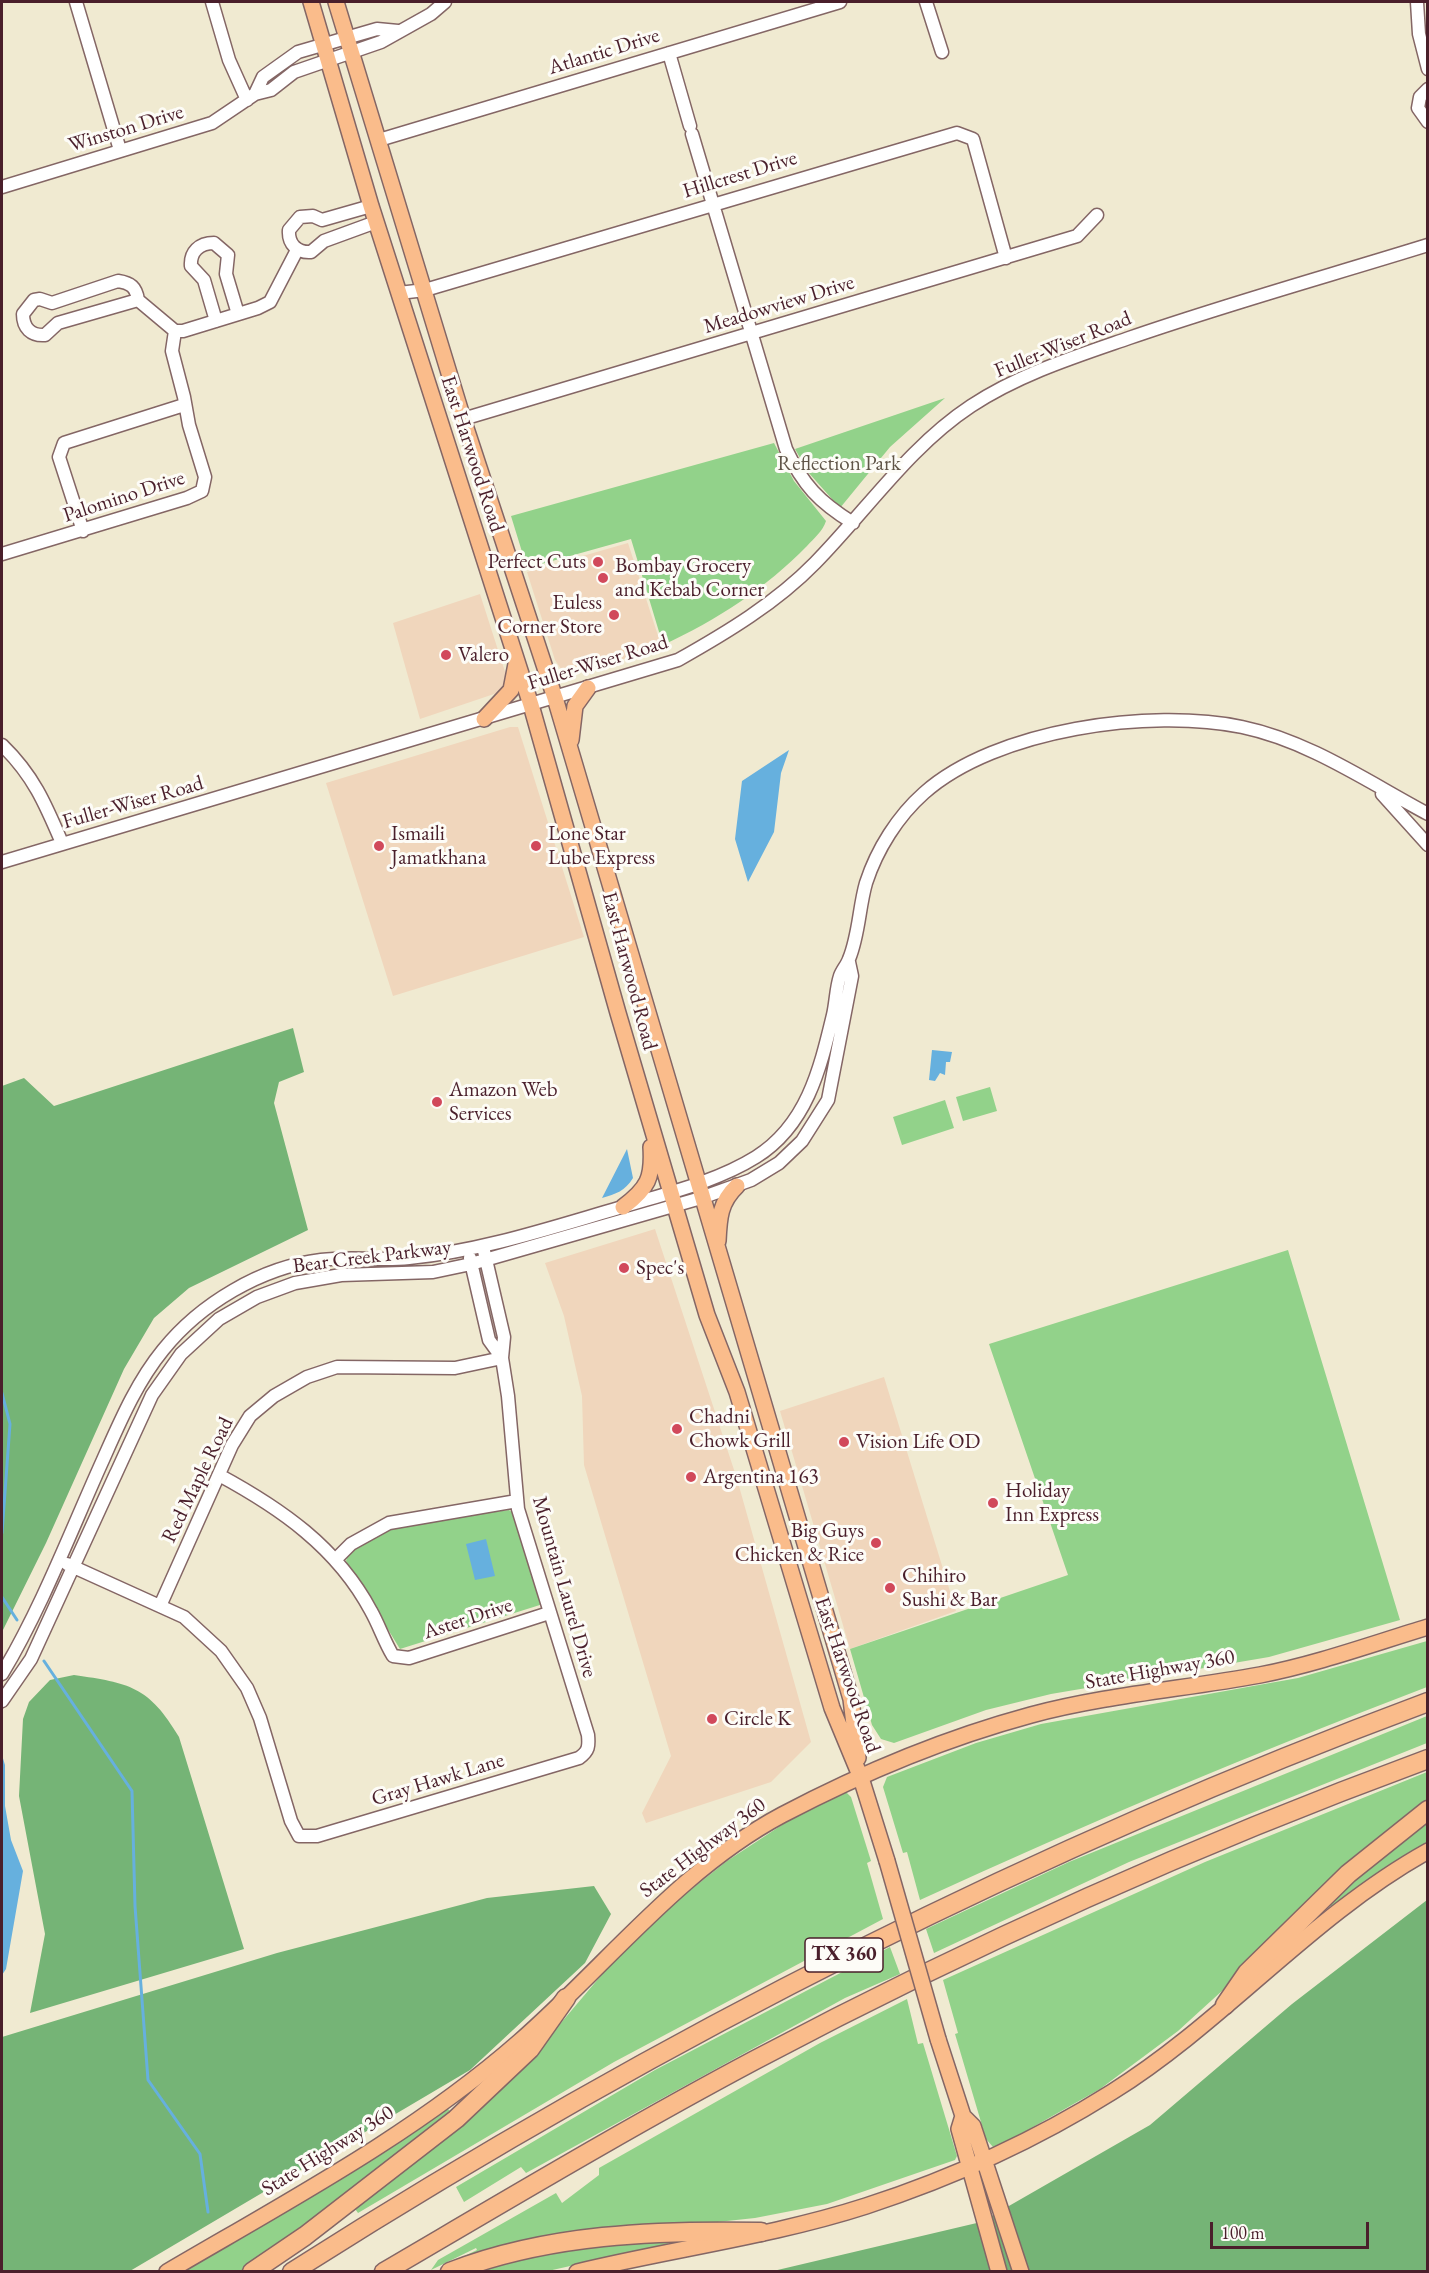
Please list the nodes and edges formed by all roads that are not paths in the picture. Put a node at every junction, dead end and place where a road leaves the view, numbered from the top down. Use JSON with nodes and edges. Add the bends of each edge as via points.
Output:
{"nodes":[{"id":1,"x":76,"y":2,"type":"edge"},
{"id":2,"x":212,"y":2,"type":"edge"},
{"id":3,"x":311,"y":2,"type":"edge"},
{"id":4,"x":336,"y":2,"type":"edge"},
{"id":5,"x":444,"y":2,"type":"edge"},
{"id":6,"x":840,"y":2,"type":"edge"},
{"id":7,"x":926,"y":2,"type":"edge"},
{"id":8,"x":1420,"y":4,"type":"edge"},
{"id":9,"x":398,"y":31,"type":"junction"},
{"id":10,"x":347,"y":37,"type":"junction"},
{"id":11,"x":326,"y":51,"type":"junction"},
{"id":12,"x":351,"y":52,"type":"junction"},
{"id":13,"x":942,"y":52,"type":"dead end"},
{"id":14,"x":669,"y":53,"type":"junction"},
{"id":15,"x":1428,"y":69,"type":"edge"},
{"id":16,"x":1428,"y":89,"type":"edge"},
{"id":17,"x":251,"y":97,"type":"junction"},
{"id":18,"x":1428,"y":122,"type":"edge"},
{"id":19,"x":379,"y":140,"type":"junction"},
{"id":20,"x":120,"y":150,"type":"junction"},
{"id":21,"x":2,"y":187,"type":"edge"},
{"id":22,"x":713,"y":203,"type":"junction"},
{"id":23,"x":371,"y":206,"type":"junction"},
{"id":24,"x":1097,"y":215,"type":"dead end"},
{"id":25,"x":376,"y":222,"type":"junction"},
{"id":26,"x":1428,"y":245,"type":"edge"},
{"id":27,"x":297,"y":250,"type":"junction"},
{"id":28,"x":1006,"y":258,"type":"junction"},
{"id":29,"x":425,"y":290,"type":"junction"},
{"id":30,"x":399,"y":292,"type":"junction"},
{"id":31,"x":138,"y":300,"type":"junction"},
{"id":32,"x":238,"y":314,"type":"junction"},
{"id":33,"x":216,"y":321,"type":"junction"},
{"id":34,"x":175,"y":331,"type":"junction"},
{"id":35,"x":752,"y":333,"type":"junction"},
{"id":36,"x":184,"y":405,"type":"junction"},
{"id":37,"x":463,"y":419,"type":"junction"},
{"id":38,"x":853,"y":523,"type":"junction"},
{"id":39,"x":83,"y":531,"type":"junction"},
{"id":40,"x":2,"y":554,"type":"edge"},
{"id":41,"x":517,"y":661,"type":"junction"},
{"id":42,"x":588,"y":688,"type":"junction"},
{"id":43,"x":555,"y":698,"type":"junction"},
{"id":44,"x":531,"y":705,"type":"junction"},
{"id":45,"x":484,"y":719,"type":"junction"},
{"id":46,"x":2,"y":745,"type":"edge"},
{"id":47,"x":571,"y":752,"type":"junction"},
{"id":48,"x":1376,"y":786,"type":"junction"},
{"id":49,"x":1428,"y":814,"type":"edge"},
{"id":50,"x":62,"y":843,"type":"junction"},
{"id":51,"x":1428,"y":845,"type":"edge"},
{"id":52,"x":2,"y":862,"type":"edge"},
{"id":53,"x":603,"y":862,"type":"junction"},
{"id":54,"x":579,"y":868,"type":"junction"},
{"id":55,"x":849,"y":962,"type":"junction"},
{"id":56,"x":644,"y":1102,"type":"junction"},
{"id":57,"x":696,"y":1182,"type":"junction"},
{"id":58,"x":737,"y":1186,"type":"junction"},
{"id":59,"x":701,"y":1198,"type":"junction"},
{"id":60,"x":673,"y":1199,"type":"junction"},
{"id":61,"x":623,"y":1207,"type":"junction"},
{"id":62,"x":483,"y":1245,"type":"junction"},
{"id":63,"x":468,"y":1248,"type":"junction"},
{"id":64,"x":717,"y":1253,"type":"junction"},
{"id":65,"x":486,"y":1260,"type":"junction"},
{"id":66,"x":471,"y":1264,"type":"junction"},
{"id":67,"x":502,"y":1358,"type":"junction"},
{"id":68,"x":219,"y":1475,"type":"junction"},
{"id":69,"x":790,"y":1498,"type":"junction"},
{"id":70,"x":517,"y":1501,"type":"junction"},
{"id":71,"x":771,"y":1504,"type":"junction"},
{"id":72,"x":58,"y":1560,"type":"junction"},
{"id":73,"x":335,"y":1560,"type":"junction"},
{"id":74,"x":74,"y":1567,"type":"junction"},
{"id":75,"x":160,"y":1606,"type":"junction"},
{"id":76,"x":549,"y":1613,"type":"junction"},
{"id":77,"x":1428,"y":1627,"type":"edge"},
{"id":78,"x":2,"y":1674,"type":"edge"},
{"id":79,"x":2,"y":1701,"type":"edge"},
{"id":80,"x":1428,"y":1702,"type":"edge"},
{"id":81,"x":586,"y":1753,"type":"joint"},
{"id":82,"x":1428,"y":1759,"type":"edge"},
{"id":83,"x":861,"y":1778,"type":"junction"},
{"id":84,"x":1428,"y":1810,"type":"edge"},
{"id":85,"x":1428,"y":1851,"type":"edge"},
{"id":86,"x":566,"y":1998,"type":"junction"},
{"id":87,"x":1225,"y":2005,"type":"junction"},
{"id":88,"x":963,"y":2116,"type":"junction"},
{"id":89,"x":986,"y":2161,"type":"junction"},
{"id":90,"x":969,"y":2168,"type":"junction"},
{"id":91,"x":761,"y":2232,"type":"junction"},
{"id":92,"x":167,"y":2271,"type":"edge"},
{"id":93,"x":252,"y":2271,"type":"edge"},
{"id":94,"x":292,"y":2271,"type":"edge"},
{"id":95,"x":384,"y":2271,"type":"edge"},
{"id":96,"x":450,"y":2271,"type":"edge"},
{"id":97,"x":577,"y":2271,"type":"edge"},
{"id":98,"x":999,"y":2271,"type":"edge"},
{"id":99,"x":1021,"y":2271,"type":"edge"}],
"edges":[{"from":1,"to":20,"type":"street"},
{"from":2,"to":17,"type":"street","via":[[229,60]]},
{"from":3,"to":11,"type":"main road","name":"East Harwood Road"},
{"from":4,"to":10,"type":"main road","name":"East Harwood Road"},
{"from":5,"to":9,"type":"street","name":"Winston Drive","via":[[431,14]]},
{"from":6,"to":14,"type":"street","name":"Atlantic Drive"},
{"from":7,"to":13,"type":"street"},
{"from":8,"to":15,"type":"street","via":[[1419,34]]},
{"from":9,"to":10,"type":"street","name":"Winston Drive","via":[[377,28]]},
{"from":9,"to":12,"type":"street","name":"Winston Drive","via":[[381,42]]},
{"from":10,"to":11,"type":"street","name":"Winston Drive"},
{"from":10,"to":12,"type":"main road","name":"East Harwood Road"},
{"from":11,"to":12,"type":"street","name":"Winston Drive"},
{"from":11,"to":17,"type":"street","name":"Winston Drive","via":[[298,52],[270,70]]},
{"from":11,"to":23,"type":"main road","name":"East Harwood Road"},
{"from":12,"to":19,"type":"main road","name":"East Harwood Road"},
{"from":14,"to":19,"type":"street","name":"Atlantic Drive"},
{"from":14,"to":22,"type":"street"},
{"from":16,"to":18,"type":"street","via":[[1420,97],[1418,108]]},
{"from":17,"to":20,"type":"street","name":"Winston Drive","via":[[212,123]]},
{"from":19,"to":29,"type":"main road","name":"East Harwood Road"},
{"from":20,"to":21,"type":"street","name":"Winston Drive"},
{"from":22,"to":28,"type":"street","name":"Hillcrest Drive","via":[[944,135],[966,134],[973,138]]},
{"from":22,"to":29,"type":"street","name":"Hillcrest Drive"},
{"from":22,"to":35,"type":"street"},
{"from":23,"to":25,"type":"main road","name":"East Harwood Road"},
{"from":23,"to":27,"type":"street","via":[[331,219],[306,215],[295,220],[289,236]]},
{"from":24,"to":28,"type":"street","name":"Meadowview Drive","via":[[1077,236]]},
{"from":25,"to":27,"type":"street","via":[[324,241],[317,250]]},
{"from":25,"to":30,"type":"main road","name":"East Harwood Road"},
{"from":26,"to":38,"type":"street","name":"Fuller-Wiser Road","via":[[1172,323],[1014,380],[928,439]]},
{"from":27,"to":32,"type":"street","via":[[270,302]]},
{"from":28,"to":35,"type":"street","name":"Meadowview Drive"},
{"from":29,"to":30,"type":"street","name":"Hillcrest Drive"},
{"from":29,"to":37,"type":"main road","name":"East Harwood Road"},
{"from":30,"to":41,"type":"main road","name":"East Harwood Road"},
{"from":31,"to":31,"type":"street","via":[[129,283],[118,281],[52,303],[34,300],[25,308],[23,320],[33,334],[45,335],[58,323]]},
{"from":31,"to":34,"type":"street"},
{"from":32,"to":33,"type":"street"},
{"from":32,"to":33,"type":"street","via":[[226,274],[228,255],[220,245],[207,243],[196,249],[191,267],[204,280]]},
{"from":33,"to":34,"type":"street"},
{"from":34,"to":36,"type":"street","name":"Palomino Drive","via":[[171,351]]},
{"from":35,"to":37,"type":"street","name":"Meadowview Drive"},
{"from":35,"to":38,"type":"street","via":[[786,449],[797,473],[825,506]]},
{"from":36,"to":39,"type":"street","name":"Palomino Drive","via":[[205,477],[201,491]]},
{"from":36,"to":39,"type":"street","via":[[64,443],[59,457]]},
{"from":37,"to":43,"type":"main road","name":"East Harwood Road"},
{"from":38,"to":42,"type":"street","name":"Fuller-Wiser Road","via":[[790,585],[714,640],[678,660]]},
{"from":39,"to":40,"type":"street","name":"Palomino Drive"},
{"from":41,"to":44,"type":"main road","name":"East Harwood Road"},
{"from":41,"to":45,"type":"main road","via":[[511,690]]},
{"from":42,"to":43,"type":"street","name":"Fuller-Wiser Road"},
{"from":42,"to":47,"type":"main road","via":[[572,716]]},
{"from":43,"to":44,"type":"street","name":"Fuller-Wiser Road"},
{"from":43,"to":47,"type":"main road","name":"East Harwood Road"},
{"from":44,"to":45,"type":"street","name":"Fuller-Wiser Road"},
{"from":44,"to":54,"type":"main road","name":"East Harwood Road"},
{"from":45,"to":50,"type":"street","name":"Fuller-Wiser Road"},
{"from":46,"to":50,"type":"street","via":[[28,773],[43,797]]},
{"from":47,"to":53,"type":"main road","name":"East Harwood Road"},
{"from":48,"to":49,"type":"street","name":"Bear Creek Parkway"},
{"from":48,"to":51,"type":"street","name":"Bear Creek Parkway"},
{"from":48,"to":55,"type":"street","name":"Bear Creek Parkway","via":[[1293,741],[1188,719],[1112,723],[1019,744],[971,763],[926,791],[895,825],[867,882]]},
{"from":50,"to":52,"type":"street","name":"Fuller-Wiser Road"},
{"from":53,"to":54,"type":"main road"},
{"from":53,"to":57,"type":"main road","name":"East Harwood Road"},
{"from":54,"to":56,"type":"main road","name":"East Harwood Road"},
{"from":55,"to":57,"type":"street","name":"Bear Creek Parkway","via":[[840,973],[834,1011],[811,1091],[796,1120],[760,1155]]},
{"from":55,"to":58,"type":"street","name":"Bear Creek Parkway","via":[[852,976],[828,1100],[816,1123],[792,1152],[766,1172]]},
{"from":56,"to":60,"type":"main road","name":"East Harwood Road"},
{"from":56,"to":61,"type":"main road","via":[[652,1170],[641,1193]]},
{"from":57,"to":59,"type":"main road","name":"East Harwood Road"},
{"from":57,"to":60,"type":"street","name":"Bear Creek Parkway"},
{"from":58,"to":59,"type":"street","name":"Bear Creek Parkway"},
{"from":58,"to":64,"type":"main road","via":[[721,1208]]},
{"from":59,"to":60,"type":"street","name":"Bear Creek Parkway"},
{"from":59,"to":64,"type":"main road","name":"East Harwood Road"},
{"from":60,"to":61,"type":"street","name":"Bear Creek Parkway"},
{"from":60,"to":65,"type":"street","name":"Bear Creek Parkway"},
{"from":60,"to":71,"type":"main road","name":"East Harwood Road","via":[[707,1315],[737,1392]]},
{"from":61,"to":62,"type":"street","name":"Bear Creek Parkway"},
{"from":62,"to":63,"type":"street","name":"Bear Creek Parkway"},
{"from":62,"to":65,"type":"street","name":"Mountain Laurel Drive"},
{"from":63,"to":66,"type":"street","name":"Mountain Laurel Drive"},
{"from":63,"to":72,"type":"street","name":"Bear Creek Parkway","via":[[408,1258],[319,1260],[269,1274],[198,1314],[163,1350],[144,1377]]},
{"from":64,"to":69,"type":"main road","name":"East Harwood Road"},
{"from":65,"to":66,"type":"street","name":"Bear Creek Parkway"},
{"from":65,"to":67,"type":"street","name":"Mountain Laurel Drive","via":[[504,1337]]},
{"from":66,"to":67,"type":"street","name":"Mountain Laurel Drive","via":[[489,1340]]},
{"from":66,"to":74,"type":"street","name":"Bear Creek Parkway","via":[[433,1272],[341,1275],[295,1283],[257,1297],[219,1319],[181,1354],[152,1395]]},
{"from":67,"to":68,"type":"street","name":"Red Maple Road","via":[[455,1368],[337,1367],[308,1377],[274,1396],[250,1416]]},
{"from":67,"to":70,"type":"street","name":"Mountain Laurel Drive"},
{"from":68,"to":73,"type":"street","via":[[266,1500],[319,1541]]},
{"from":68,"to":75,"type":"street","name":"Red Maple Road"},
{"from":69,"to":71,"type":"main road"},
{"from":69,"to":83,"type":"main road","name":"East Harwood Road","via":[[851,1699]]},
{"from":70,"to":73,"type":"street","via":[[389,1523],[351,1544]]},
{"from":70,"to":76,"type":"street","name":"Mountain Laurel Drive"},
{"from":71,"to":83,"type":"main road","name":"East Harwood Road","via":[[832,1708]]},
{"from":72,"to":74,"type":"street"},
{"from":72,"to":78,"type":"street","name":"Bear Creek Parkway","via":[[23,1639]]},
{"from":73,"to":76,"type":"street","name":"Aster Drive","via":[[370,1609],[393,1656],[398,1658],[409,1658]]},
{"from":74,"to":75,"type":"street"},
{"from":74,"to":79,"type":"street","name":"Bear Creek Parkway","via":[[31,1659]]},
{"from":75,"to":81,"type":"street","name":"Gray Hawk Lane","via":[[184,1617],[221,1651],[247,1688],[299,1836],[317,1836],[572,1761]]},
{"from":76,"to":81,"type":"street","name":"Mountain Laurel Drive","via":[[588,1735]]},
{"from":77,"to":83,"type":"main road","name":"State Highway 360","via":[[1262,1674],[1028,1716]]},
{"from":80,"to":94,"type":"highway","number":"TX 360","via":[[1156,1810],[818,1968],[542,2118]]},
{"from":82,"to":95,"type":"highway","number":"TX 360","via":[[1244,1831],[958,1958],[755,2060]]},
{"from":83,"to":86,"type":"main road","name":"State Highway 360","via":[[780,1816],[727,1852],[653,1910]]},
{"from":83,"to":88,"type":"main road","name":"East Harwood Road","bridge":true},
{"from":84,"to":87,"type":"highway","via":[[1348,1874],[1247,1973]]},
{"from":85,"to":87,"type":"main road","via":[[1365,1892]]},
{"from":86,"to":92,"type":"main road","name":"State Highway 360","via":[[518,2042],[418,2119]]},
{"from":86,"to":93,"type":"highway","via":[[530,2049],[456,2119],[304,2236]]},
{"from":87,"to":89,"type":"main road","via":[[1112,2092]]},
{"from":88,"to":89,"type":"main road","name":"East Harwood Road","via":[[973,2126]]},
{"from":88,"to":90,"type":"main road","name":"East Harwood Road","via":[[959,2129]]},
{"from":89,"to":90,"type":"main road"},
{"from":89,"to":99,"type":"main road","name":"East Harwood Road"},
{"from":90,"to":91,"type":"main road","via":[[864,2206]]},
{"from":90,"to":98,"type":"main road","name":"East Harwood Road"},
{"from":91,"to":96,"type":"highway","via":[[695,2230],[550,2244]]},
{"from":91,"to":97,"type":"main road"}]}
